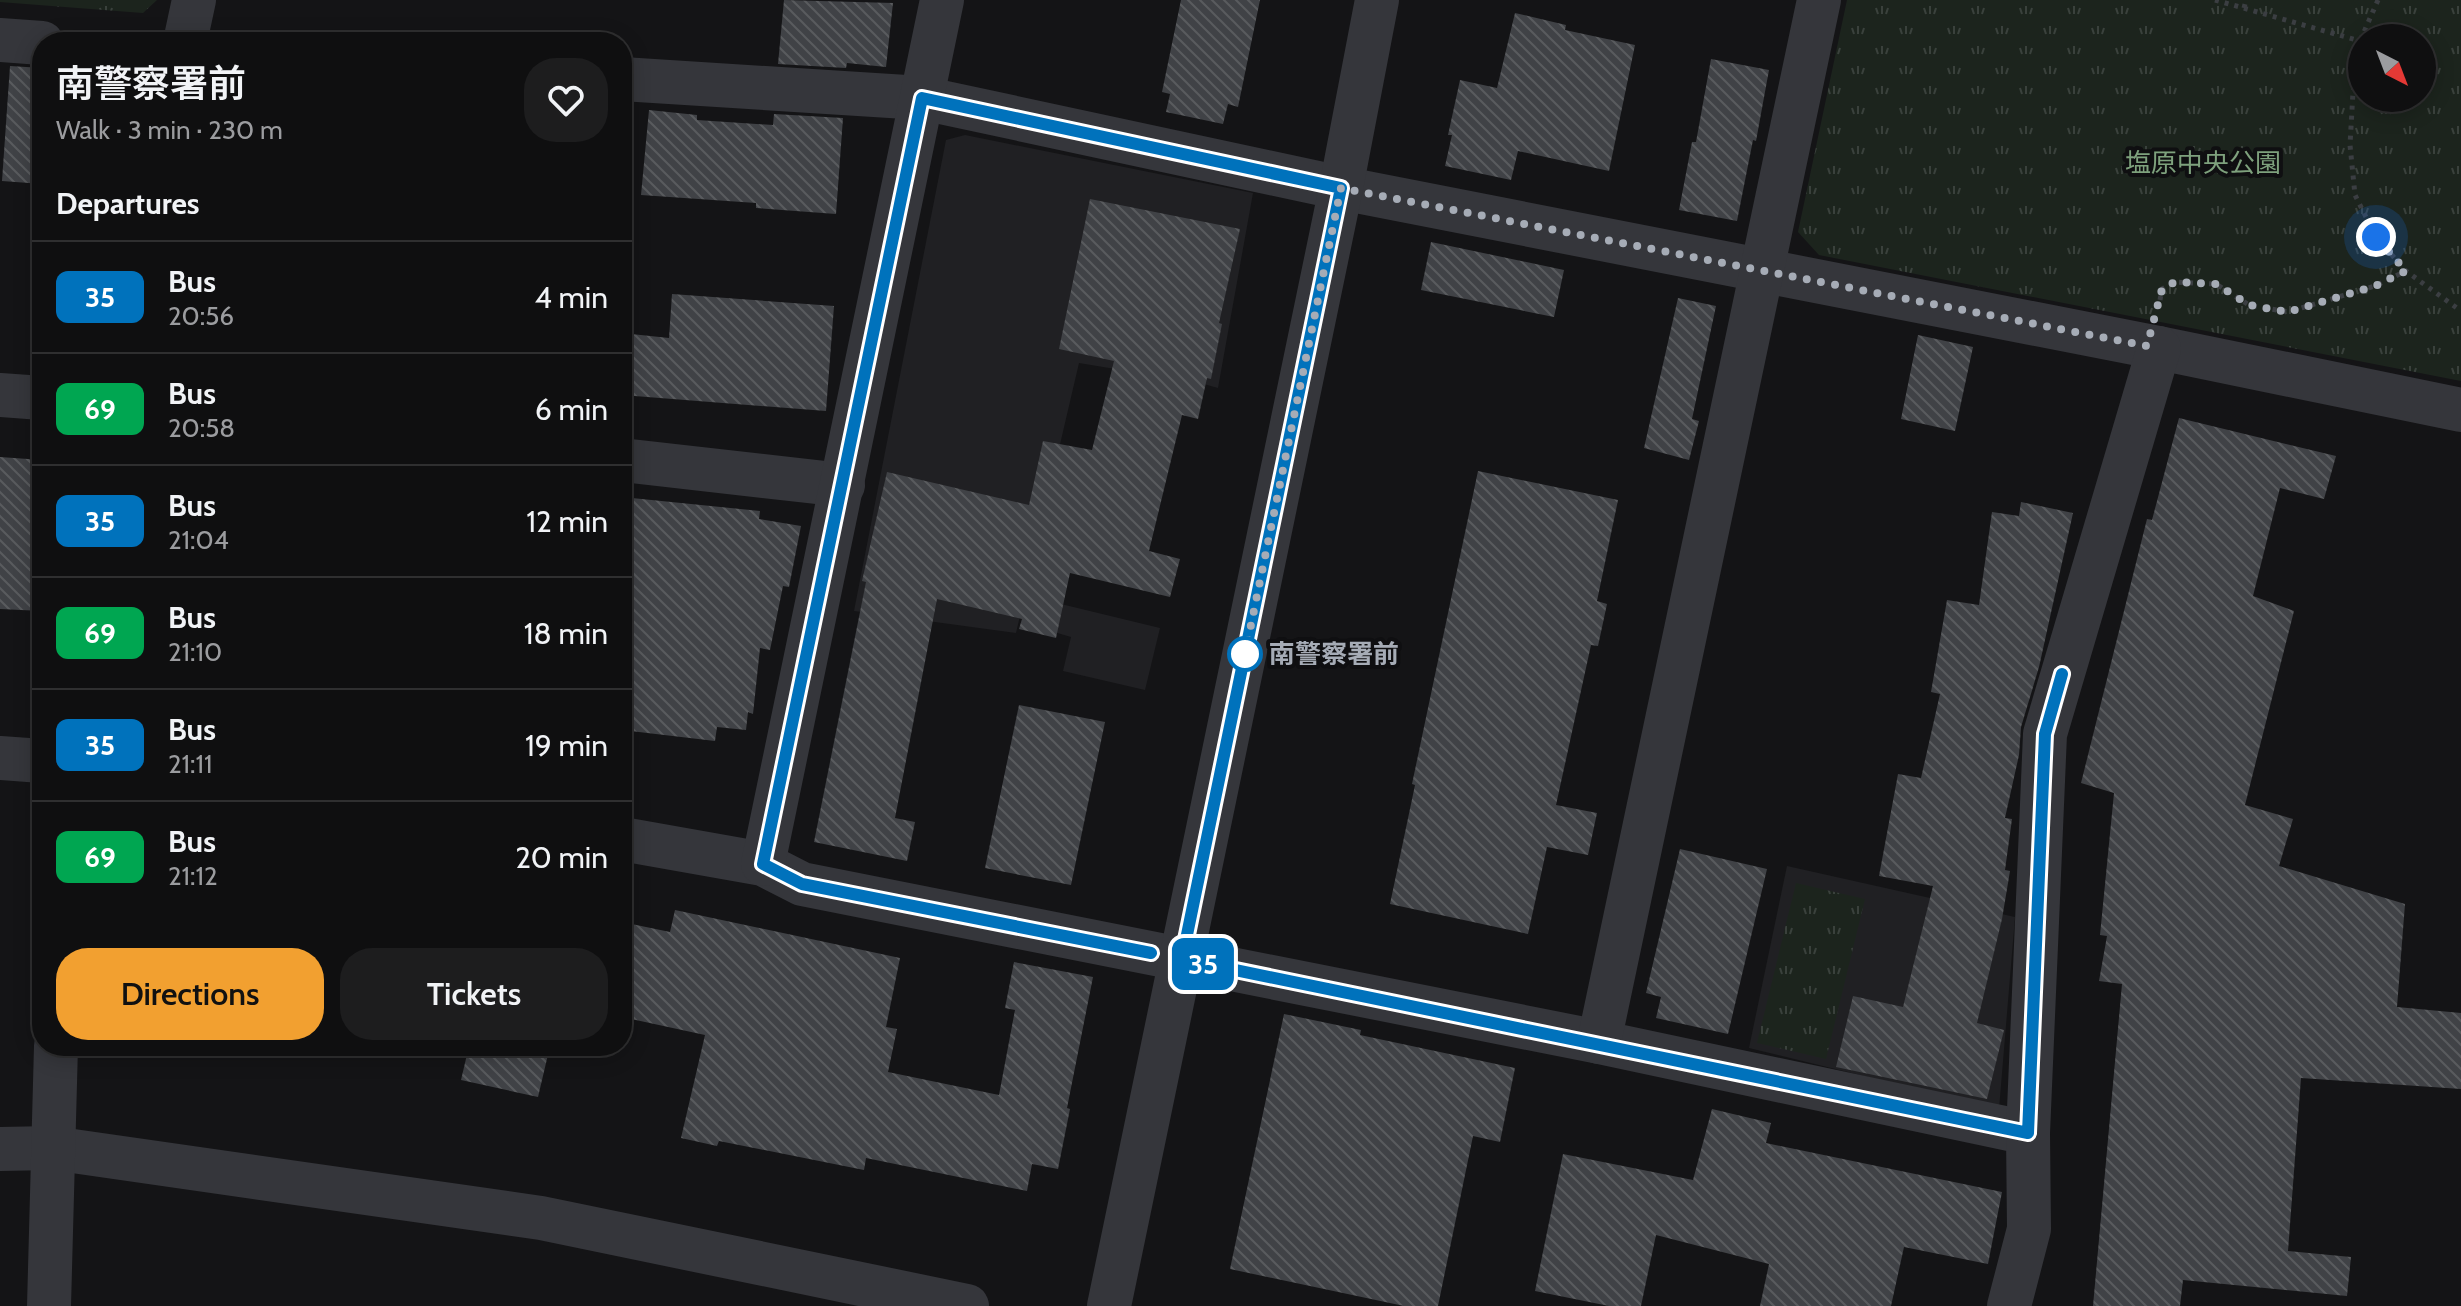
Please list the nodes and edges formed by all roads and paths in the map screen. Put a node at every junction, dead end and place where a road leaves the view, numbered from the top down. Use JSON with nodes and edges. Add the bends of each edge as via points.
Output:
{"nodes":[{"id":1,"x":194,"y":0,"type":"edge"},
{"id":2,"x":942,"y":0,"type":"edge"},
{"id":3,"x":1377,"y":0,"type":"edge"},
{"id":4,"x":1819,"y":0,"type":"edge"},
{"id":5,"x":2215,"y":0,"type":"edge"},
{"id":6,"x":2246,"y":0,"type":"edge"},
{"id":7,"x":2378,"y":0,"type":"edge"},
{"id":8,"x":2244,"y":8,"type":"junction"},
{"id":9,"x":2367,"y":24,"type":"edge"},
{"id":10,"x":187,"y":32,"type":"edge"},
{"id":11,"x":2348,"y":38,"type":"edge"},
{"id":12,"x":0,"y":40,"type":"edge"},
{"id":13,"x":32,"y":42,"type":"edge"},
{"id":14,"x":632,"y":80,"type":"edge"},
{"id":15,"x":922,"y":98,"type":"junction"},
{"id":16,"x":2352,"y":112,"type":"edge"},
{"id":17,"x":1341,"y":188,"type":"junction"},
{"id":18,"x":1762,"y":269,"type":"junction"},
{"id":19,"x":2406,"y":271,"type":"junction"},
{"id":20,"x":2461,"y":311,"type":"edge"},
{"id":21,"x":2153,"y":347,"type":"junction"},
{"id":22,"x":0,"y":395,"type":"edge"},
{"id":23,"x":32,"y":397,"type":"edge"},
{"id":24,"x":2461,"y":410,"type":"edge"},
{"id":25,"x":632,"y":461,"type":"edge"},
{"id":26,"x":843,"y":485,"type":"junction"},
{"id":27,"x":0,"y":758,"type":"edge"},
{"id":28,"x":32,"y":760,"type":"edge"},
{"id":29,"x":632,"y":841,"type":"edge"},
{"id":30,"x":763,"y":864,"type":"junction"},
{"id":31,"x":1182,"y":959,"type":"junction"},
{"id":32,"x":1599,"y":1042,"type":"junction"},
{"id":33,"x":56,"y":1056,"type":"edge"},
{"id":34,"x":2028,"y":1133,"type":"junction"},
{"id":35,"x":52,"y":1148,"type":"junction"},
{"id":36,"x":0,"y":1149,"type":"edge"},
{"id":37,"x":49,"y":1306,"type":"edge"},
{"id":38,"x":967,"y":1306,"type":"edge"},
{"id":39,"x":1109,"y":1306,"type":"edge"},
{"id":40,"x":2009,"y":1306,"type":"edge"}],
"edges":[{"from":1,"to":10,"type":"street"},
{"from":2,"to":15,"type":"street"},
{"from":3,"to":17,"type":"street"},
{"from":4,"to":18,"type":"street"},
{"from":5,"to":8,"type":"path"},
{"from":6,"to":8,"type":"path"},
{"from":7,"to":9,"type":"path"},
{"from":8,"to":11,"type":"path"},
{"from":12,"to":13,"type":"street"},
{"from":14,"to":15,"type":"street"},
{"from":15,"to":17,"type":"street"},
{"from":15,"to":26,"type":"street"},
{"from":16,"to":19,"type":"path","via":[[2355,195],[2376,237]]},
{"from":17,"to":18,"type":"street"},
{"from":17,"to":31,"type":"street"},
{"from":18,"to":21,"type":"street"},
{"from":18,"to":32,"type":"street"},
{"from":19,"to":20,"type":"path"},
{"from":19,"to":21,"type":"path","via":[[2288,312],[2249,305],[2216,284],[2175,282],[2162,289]]},
{"from":21,"to":24,"type":"street"},
{"from":21,"to":34,"type":"street","via":[[2045,734]]},
{"from":22,"to":23,"type":"street"},
{"from":25,"to":26,"type":"street"},
{"from":26,"to":30,"type":"street"},
{"from":27,"to":28,"type":"street"},
{"from":29,"to":30,"type":"street"},
{"from":30,"to":31,"type":"street","via":[[802,884]]},
{"from":31,"to":32,"type":"street"},
{"from":31,"to":39,"type":"street"},
{"from":32,"to":34,"type":"street"},
{"from":33,"to":35,"type":"street"},
{"from":34,"to":40,"type":"street","via":[[2029,1229]]},
{"from":35,"to":36,"type":"street"},
{"from":35,"to":37,"type":"street"},
{"from":35,"to":38,"type":"street","via":[[541,1218]]}]}
